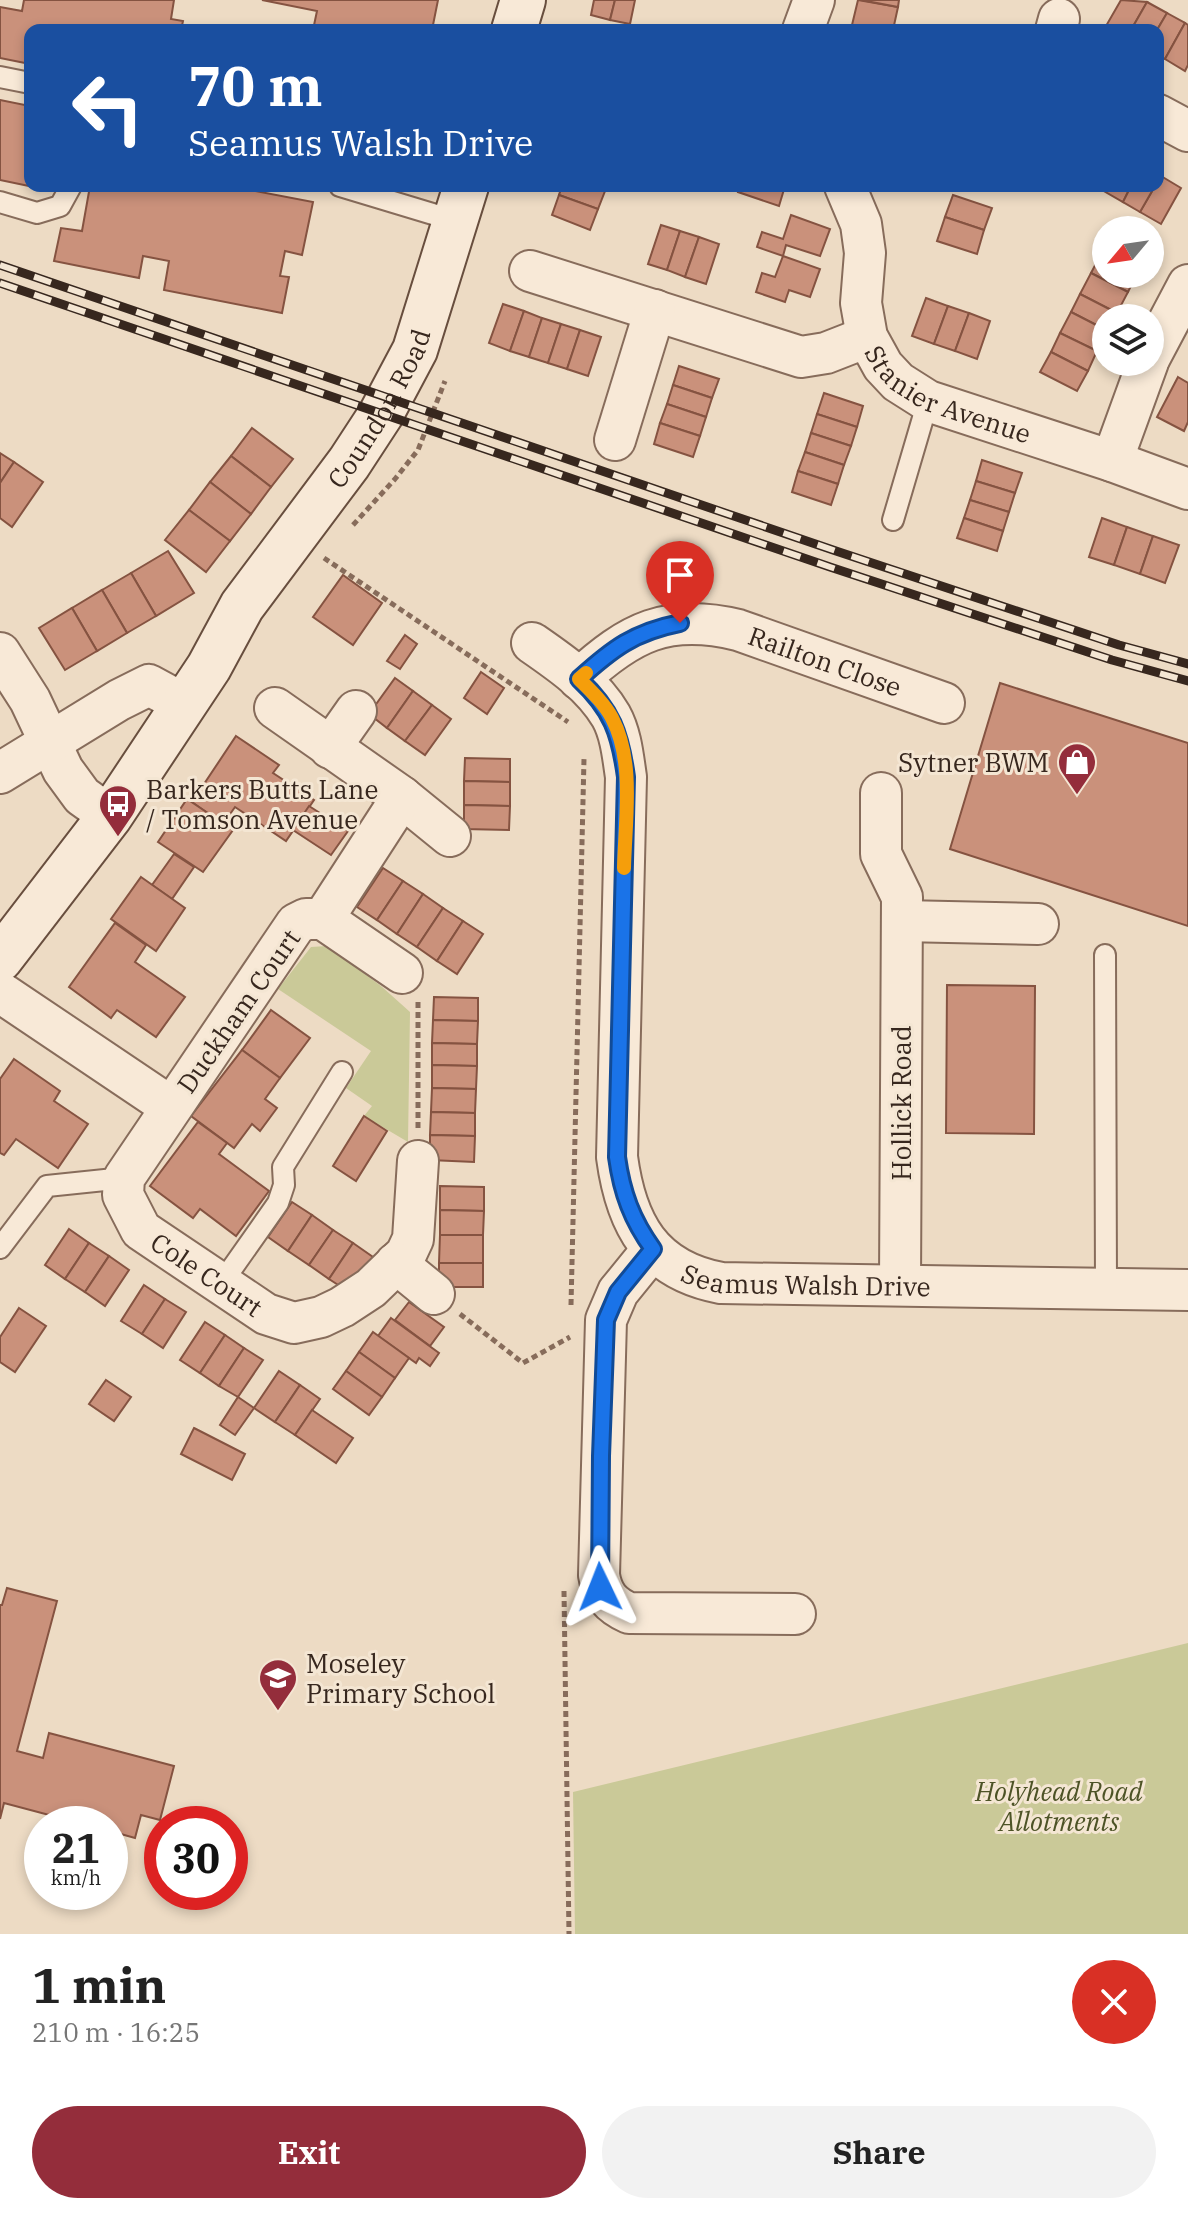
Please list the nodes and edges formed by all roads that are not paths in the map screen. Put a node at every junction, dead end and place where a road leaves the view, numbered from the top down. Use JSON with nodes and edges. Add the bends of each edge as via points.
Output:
{"nodes":[{"id":1,"x":814,"y":0,"type":"edge"},
{"id":2,"x":805,"y":24,"type":"edge"},
{"id":3,"x":0,"y":77,"type":"edge"},
{"id":4,"x":24,"y":82,"type":"edge"},
{"id":5,"x":1164,"y":118,"type":"edge"},
{"id":6,"x":1188,"y":131,"type":"edge"},
{"id":7,"x":68,"y":192,"type":"edge"},
{"id":8,"x":383,"y":192,"type":"edge"},
{"id":9,"x":848,"y":192,"type":"edge"},
{"id":10,"x":0,"y":202,"type":"edge"},
{"id":11,"x":461,"y":203,"type":"edge"},
{"id":12,"x":530,"y":271,"type":"dead end"},
{"id":13,"x":1188,"y":285,"type":"edge"},
{"id":14,"x":655,"y":310,"type":"junction"},
{"id":15,"x":1164,"y":331,"type":"edge"},
{"id":16,"x":867,"y":337,"type":"junction"},
{"id":17,"x":1143,"y":376,"type":"edge"},
{"id":18,"x":928,"y":401,"type":"junction"},
{"id":19,"x":615,"y":440,"type":"dead end"},
{"id":20,"x":1112,"y":461,"type":"junction"},
{"id":21,"x":1188,"y":489,"type":"edge"},
{"id":22,"x":893,"y":520,"type":"dead end"},
{"id":23,"x":532,"y":643,"type":"dead end"},
{"id":24,"x":0,"y":653,"type":"edge"},
{"id":25,"x":579,"y":679,"type":"junction"},
{"id":26,"x":944,"y":703,"type":"dead end"},
{"id":27,"x":184,"y":704,"type":"junction"},
{"id":28,"x":275,"y":708,"type":"dead end"},
{"id":29,"x":356,"y":711,"type":"dead end"},
{"id":30,"x":51,"y":742,"type":"junction"},
{"id":31,"x":330,"y":748,"type":"junction"},
{"id":32,"x":0,"y":773,"type":"edge"},
{"id":33,"x":881,"y":793,"type":"dead end"},
{"id":34,"x":402,"y":797,"type":"junction"},
{"id":35,"x":110,"y":816,"type":"junction"},
{"id":36,"x":450,"y":836,"type":"dead end"},
{"id":37,"x":323,"y":919,"type":"junction"},
{"id":38,"x":902,"y":921,"type":"junction"},
{"id":39,"x":1038,"y":924,"type":"dead end"},
{"id":40,"x":1105,"y":955,"type":"dead end"},
{"id":41,"x":0,"y":959,"type":"edge"},
{"id":42,"x":402,"y":973,"type":"road end"},
{"id":43,"x":0,"y":992,"type":"edge"},
{"id":44,"x":342,"y":1072,"type":"dead end"},
{"id":45,"x":171,"y":1107,"type":"junction"},
{"id":46,"x":418,"y":1161,"type":"road end"},
{"id":47,"x":124,"y":1178,"type":"junction"},
{"id":48,"x":0,"y":1248,"type":"edge"},
{"id":49,"x":653,"y":1249,"type":"junction"},
{"id":50,"x":396,"y":1263,"type":"junction"},
{"id":51,"x":221,"y":1284,"type":"junction"},
{"id":52,"x":900,"y":1284,"type":"junction"},
{"id":53,"x":1106,"y":1288,"type":"junction"},
{"id":54,"x":1188,"y":1290,"type":"edge"},
{"id":55,"x":434,"y":1294,"type":"road end"},
{"id":56,"x":795,"y":1614,"type":"dead end"}],
"edges":[{"from":1,"to":2,"type":"street"},
{"from":3,"to":4,"type":"lane"},
{"from":5,"to":6,"type":"street"},
{"from":7,"to":10,"type":"lane","via":[[60,206],[37,213]]},
{"from":8,"to":11,"type":"lane"},
{"from":9,"to":16,"type":"street","name":"Stanier Avenue","via":[[861,224],[865,253],[861,303]]},
{"from":11,"to":27,"type":"street","name":"Coundon Road","via":[[405,371],[349,463],[242,606]]},
{"from":12,"to":14,"type":"street"},
{"from":13,"to":15,"type":"street"},
{"from":14,"to":16,"type":"street","via":[[801,357]]},
{"from":14,"to":19,"type":"street"},
{"from":16,"to":18,"type":"street","name":"Stanier Avenue","via":[[898,382]]},
{"from":17,"to":20,"type":"street"},
{"from":18,"to":20,"type":"street","name":"Stanier Avenue"},
{"from":18,"to":22,"type":"lane"},
{"from":20,"to":21,"type":"street","name":"Stanier Avenue"},
{"from":23,"to":25,"type":"street","name":"Seamus Walsh Drive"},
{"from":24,"to":30,"type":"street"},
{"from":25,"to":26,"type":"street","name":"Railton Close","via":[[624,642],[650,629],[711,624]]},
{"from":25,"to":49,"type":"street","name":"Seamus Walsh Drive","via":[[612,717],[626,777],[617,1157],[629,1212]]},
{"from":27,"to":30,"type":"street","via":[[149,685]]},
{"from":27,"to":35,"type":"street","name":"Coundon Road"},
{"from":28,"to":31,"type":"street"},
{"from":29,"to":31,"type":"street"},
{"from":30,"to":32,"type":"street"},
{"from":30,"to":35,"type":"street","via":[[82,796]]},
{"from":31,"to":34,"type":"street"},
{"from":33,"to":38,"type":"street","name":"Hollick Road","via":[[881,854],[902,897]]},
{"from":34,"to":36,"type":"street"},
{"from":34,"to":37,"type":"street","name":"Duckham Court"},
{"from":35,"to":41,"type":"street","name":"Coundon Road"},
{"from":37,"to":42,"type":"street","name":"Duckham Court"},
{"from":37,"to":45,"type":"street","name":"Duckham Court","via":[[296,924]]},
{"from":38,"to":39,"type":"street"},
{"from":38,"to":52,"type":"street","name":"Hollick Road"},
{"from":40,"to":53,"type":"lane"},
{"from":43,"to":45,"type":"street","name":"Duckham Court"},
{"from":44,"to":51,"type":"lane","via":[[283,1167],[278,1203]]},
{"from":45,"to":47,"type":"street"},
{"from":46,"to":50,"type":"street","name":"Cole Court","via":[[413,1239]]},
{"from":47,"to":48,"type":"lane","via":[[47,1186]]},
{"from":47,"to":51,"type":"street","name":"Cole Court","via":[[123,1195],[141,1230]]},
{"from":49,"to":52,"type":"street","name":"Seamus Walsh Drive","via":[[673,1267],[721,1283]]},
{"from":49,"to":56,"type":"street","via":[[618,1292],[606,1320],[600,1587],[612,1604],[629,1613]]},
{"from":50,"to":51,"type":"street","name":"Cole Court","via":[[342,1307],[294,1323],[266,1314]]},
{"from":50,"to":55,"type":"street"},
{"from":52,"to":53,"type":"street","name":"Seamus Walsh Drive"},
{"from":53,"to":54,"type":"street","name":"Seamus Walsh Drive"}]}
